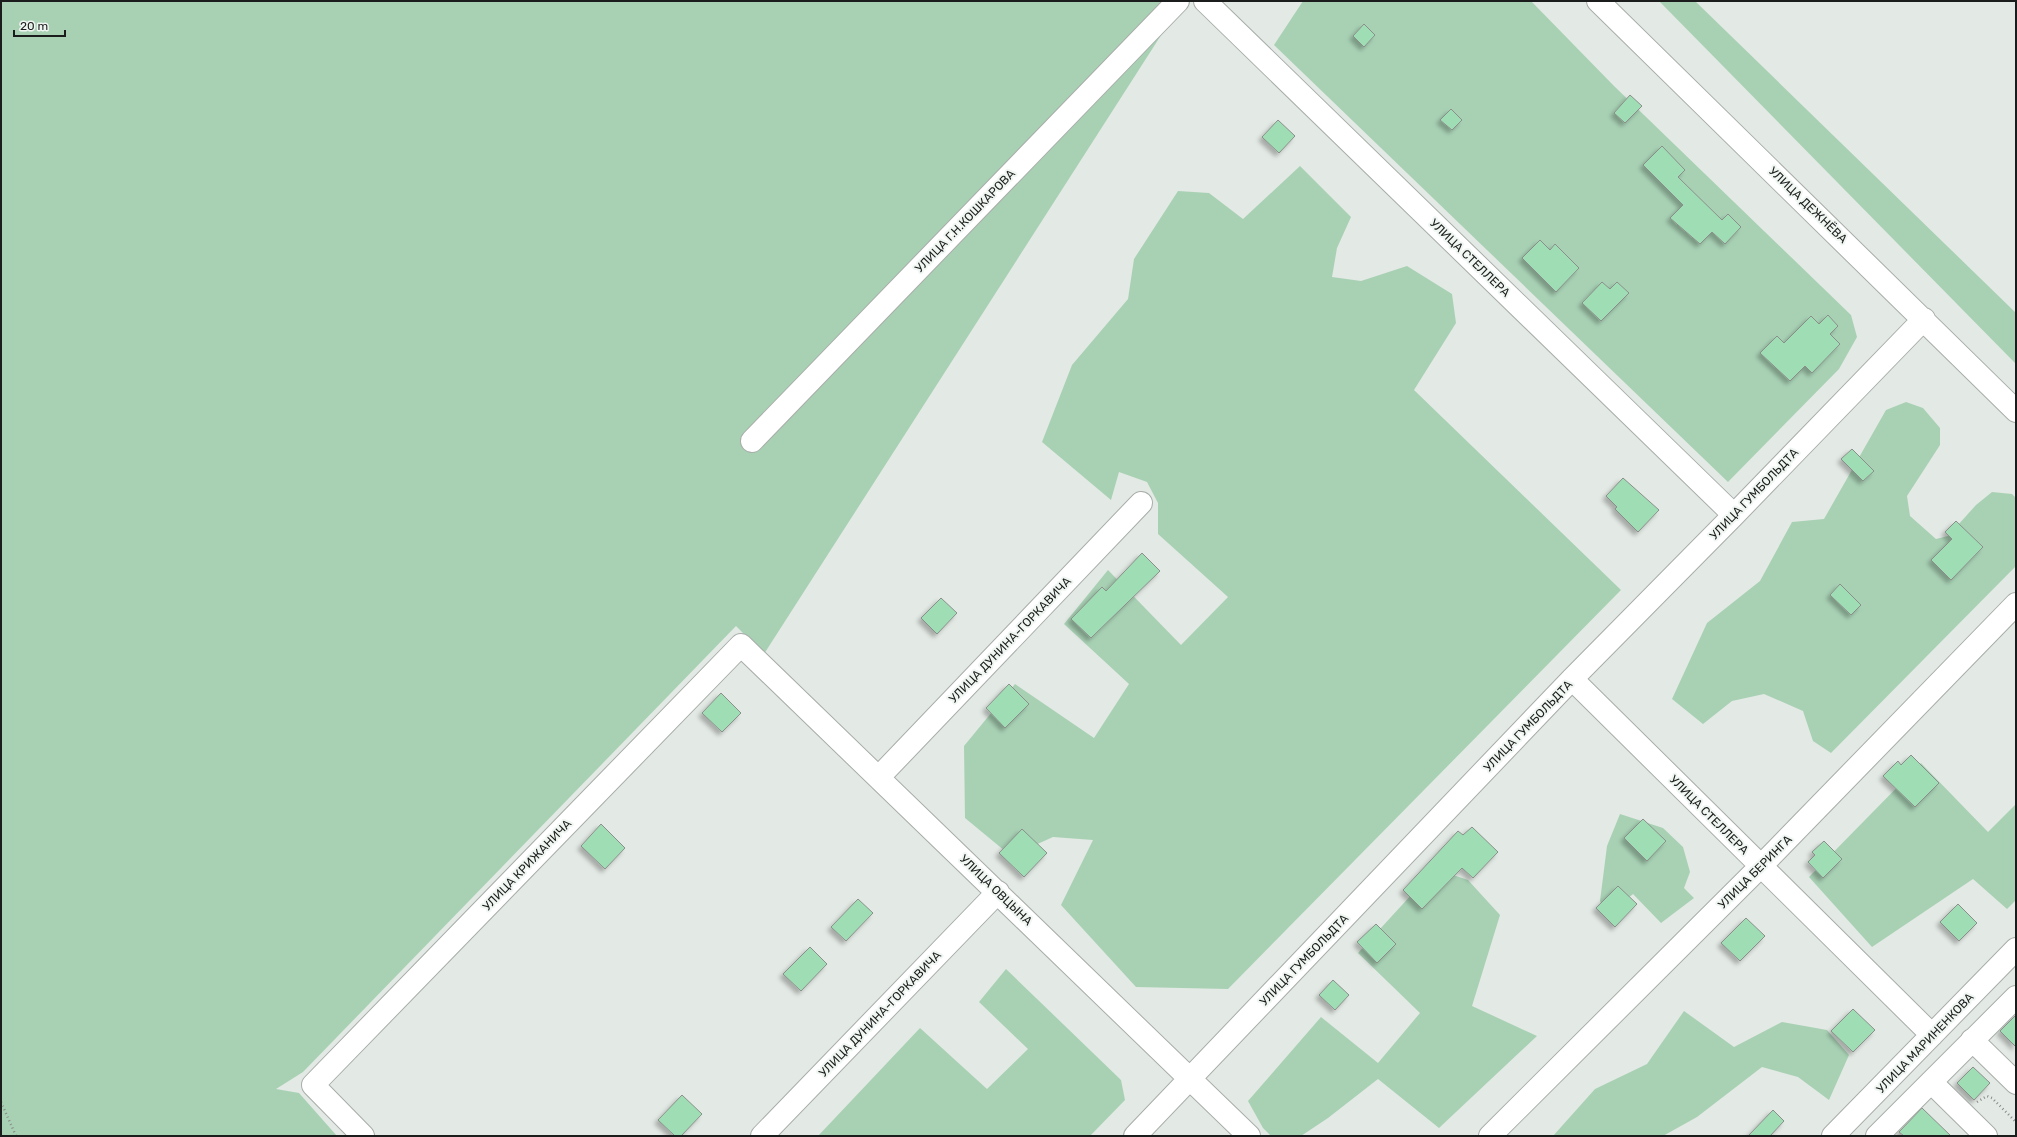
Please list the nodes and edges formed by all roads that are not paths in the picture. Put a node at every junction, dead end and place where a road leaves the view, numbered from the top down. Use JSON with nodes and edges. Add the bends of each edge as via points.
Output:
{"nodes":[{"id":1,"x":1178,"y":1,"type":"edge"},
{"id":2,"x":1205,"y":1,"type":"edge"},
{"id":3,"x":1598,"y":1,"type":"edge"},
{"id":4,"x":1924,"y":319,"type":"junction"},
{"id":5,"x":2016,"y":411,"type":"edge"},
{"id":6,"x":752,"y":441,"type":"dead end"},
{"id":7,"x":1141,"y":503,"type":"dead end"},
{"id":8,"x":1734,"y":515,"type":"junction"},
{"id":9,"x":2016,"y":604,"type":"edge"},
{"id":10,"x":741,"y":645,"type":"joint"},
{"id":11,"x":1572,"y":679,"type":"junction"},
{"id":12,"x":879,"y":777,"type":"junction"},
{"id":13,"x":1761,"y":866,"type":"junction"},
{"id":14,"x":998,"y":892,"type":"junction"},
{"id":15,"x":2016,"y":950,"type":"edge"},
{"id":16,"x":2016,"y":997,"type":"edge"},
{"id":17,"x":1932,"y":1035,"type":"junction"},
{"id":18,"x":1972,"y":1040,"type":"junction"},
{"id":19,"x":1192,"y":1079,"type":"junction"},
{"id":20,"x":1931,"y":1082,"type":"junction"},
{"id":21,"x":2016,"y":1083,"type":"edge"},
{"id":22,"x":364,"y":1136,"type":"edge"},
{"id":23,"x":762,"y":1136,"type":"edge"},
{"id":24,"x":1135,"y":1136,"type":"edge"},
{"id":25,"x":1249,"y":1136,"type":"edge"},
{"id":26,"x":1490,"y":1136,"type":"edge"},
{"id":27,"x":1833,"y":1136,"type":"edge"},
{"id":28,"x":1877,"y":1136,"type":"edge"},
{"id":29,"x":1986,"y":1136,"type":"edge"}],
"edges":[{"from":1,"to":6,"type":"street","name":"УЛИЦА Г.Н.КОШКАРОВА"},
{"from":2,"to":8,"type":"street","name":"УЛИЦА СТЕЛЛЕРА"},
{"from":3,"to":4,"type":"street","name":"УЛИЦА ДЕЖНЁВА"},
{"from":4,"to":5,"type":"street","name":"УЛИЦА ДЕЖНЁВА"},
{"from":4,"to":8,"type":"street","name":"УЛИЦА ГУМБОЛЬДТА"},
{"from":7,"to":12,"type":"street","name":"УЛИЦА ДУНИНА-ГОРКАВИЧА"},
{"from":8,"to":11,"type":"street","name":"УЛИЦА ГУМБОЛЬДТА"},
{"from":9,"to":13,"type":"street","name":"УЛИЦА БЕРИНГА"},
{"from":10,"to":12,"type":"street","name":"УЛИЦА ОВЦЫНА"},
{"from":10,"to":22,"type":"street","name":"УЛИЦА КРИЖАНИЧА","via":[[312,1085]]},
{"from":11,"to":13,"type":"street","name":"УЛИЦА СТЕЛЛЕРА"},
{"from":11,"to":19,"type":"street","name":"УЛИЦА ГУМБОЛЬДТА"},
{"from":12,"to":14,"type":"street","name":"УЛИЦА ОВЦЫНА"},
{"from":13,"to":17,"type":"street","name":"УЛИЦА СТЕЛЛЕРА"},
{"from":13,"to":26,"type":"street","name":"УЛИЦА БЕРИНГА"},
{"from":14,"to":19,"type":"street","name":"УЛИЦА ОВЦЫНА"},
{"from":14,"to":23,"type":"street","name":"УЛИЦА ДУНИНА-ГОРКАВИЧА"},
{"from":15,"to":17,"type":"street","name":"УЛИЦА МАРИНЕНКОВА"},
{"from":16,"to":18,"type":"street"},
{"from":17,"to":27,"type":"street","name":"УЛИЦА МАРИНЕНКОВА"},
{"from":18,"to":20,"type":"street"},
{"from":18,"to":21,"type":"street"},
{"from":19,"to":24,"type":"street","name":"УЛИЦА ГУМБОЛЬДТА"},
{"from":19,"to":25,"type":"street","name":"УЛИЦА ОВЦЫНА"},
{"from":20,"to":28,"type":"street"},
{"from":20,"to":29,"type":"street"}]}
